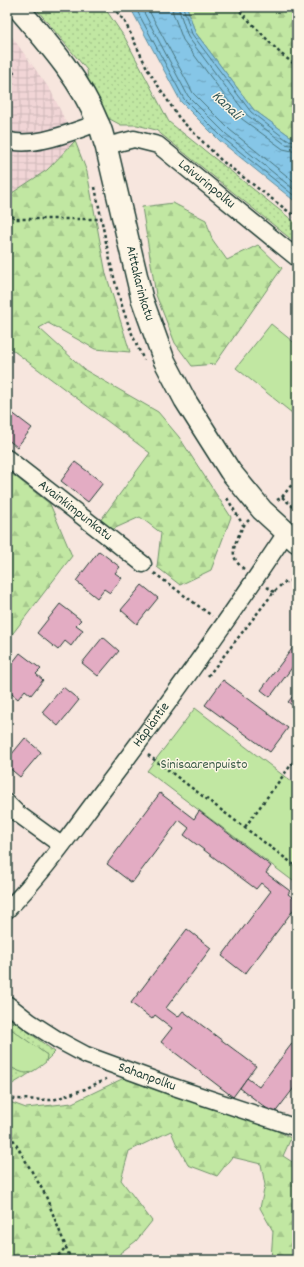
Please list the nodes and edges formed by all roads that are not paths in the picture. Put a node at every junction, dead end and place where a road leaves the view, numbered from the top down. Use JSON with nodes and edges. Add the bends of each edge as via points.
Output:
{"nodes":[{"id":1,"x":17,"y":7,"type":"edge"},
{"id":2,"x":98,"y":122,"type":"junction"},
{"id":3,"x":7,"y":140,"type":"edge"},
{"id":4,"x":106,"y":146,"type":"junction"},
{"id":5,"x":297,"y":258,"type":"edge"},
{"id":6,"x":7,"y":458,"type":"edge"},
{"id":7,"x":291,"y":538,"type":"edge"},
{"id":8,"x":143,"y":564,"type":"road end"},
{"id":9,"x":7,"y":804,"type":"edge"},
{"id":10,"x":61,"y":845,"type":"junction"},
{"id":11,"x":7,"y":910,"type":"edge"},
{"id":12,"x":7,"y":1004,"type":"edge"},
{"id":13,"x":297,"y":1128,"type":"edge"}],
"edges":[{"from":1,"to":2,"type":"main road","name":"Aittakarinkatu","via":[[55,51],[82,91]]},
{"from":2,"to":3,"type":"street","via":[[41,141],[15,143]]},
{"from":2,"to":4,"type":"main road","name":"Aittakarinkatu"},
{"from":4,"to":5,"type":"street","name":"Laivurinpolku","via":[[134,139],[158,145]]},
{"from":4,"to":7,"type":"main road","name":"Aittakarinkatu","via":[[142,299],[164,360],[185,400],[230,470],[262,510]]},
{"from":6,"to":8,"type":"street","name":"Avainkimpunkatu"},
{"from":7,"to":10,"type":"street","name":"Häpläntie"},
{"from":9,"to":10,"type":"street"},
{"from":10,"to":11,"type":"street","name":"Häpläntie"},
{"from":12,"to":13,"type":"street","name":"Sahanpolku","via":[[30,1022],[86,1055],[178,1089]]}]}
